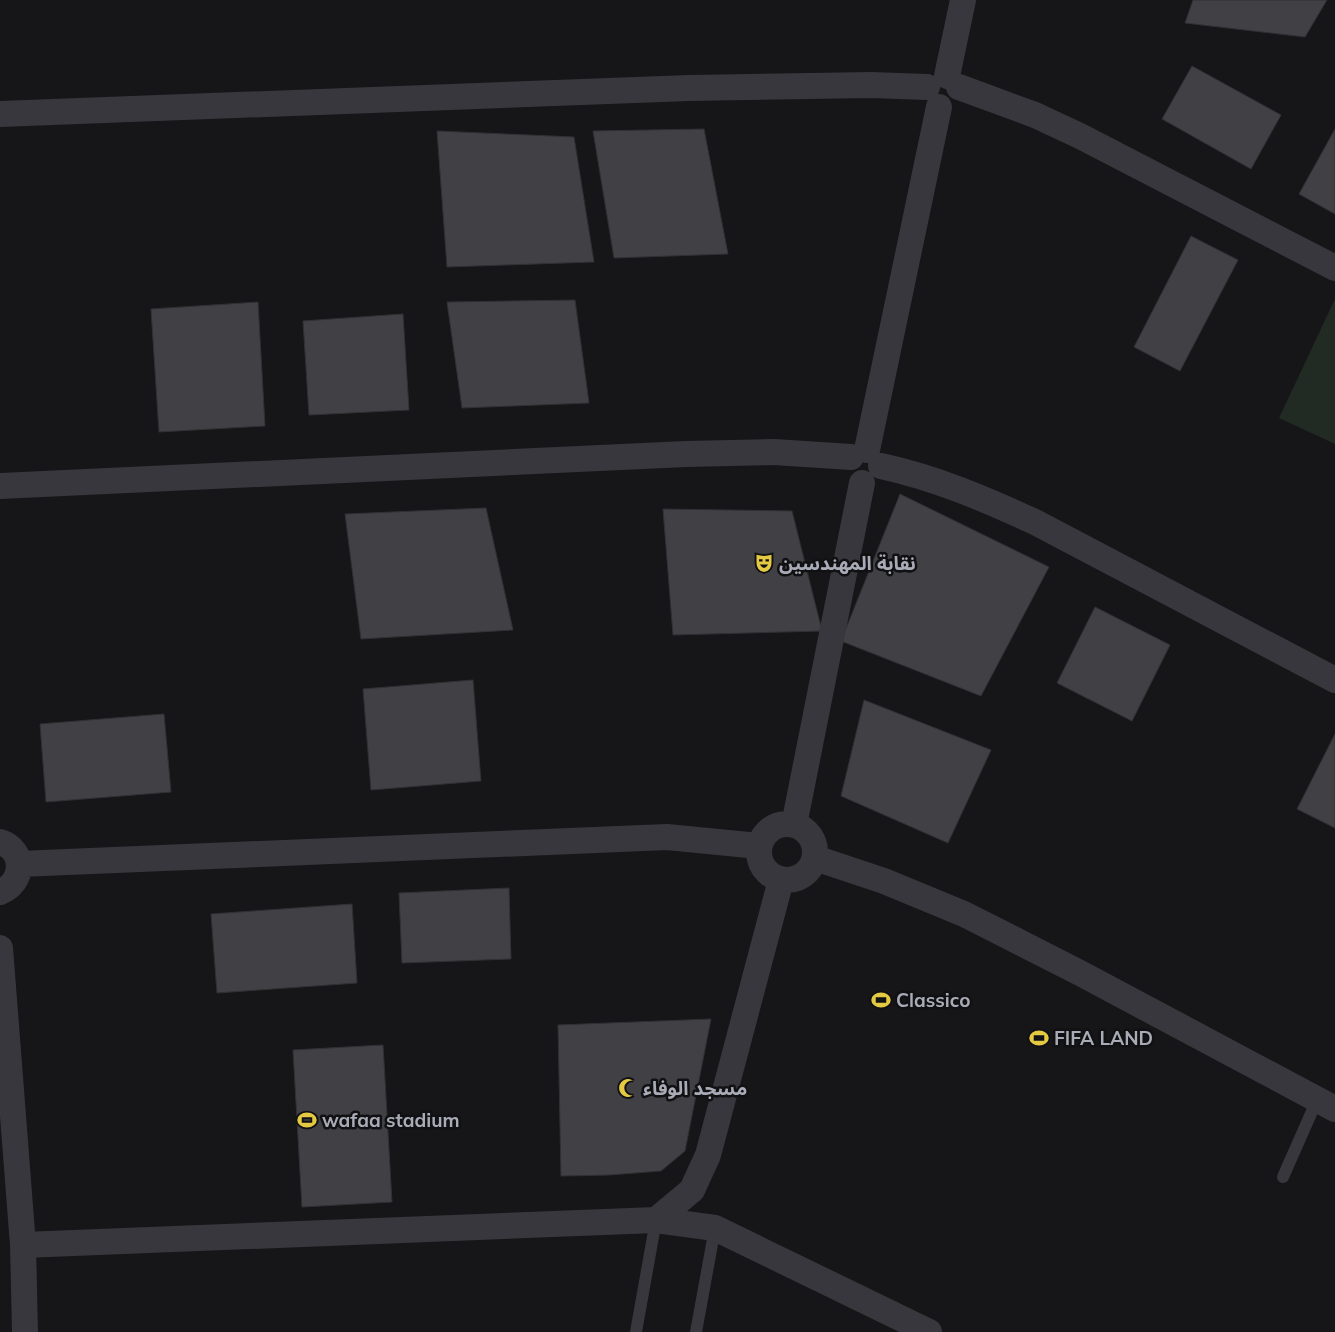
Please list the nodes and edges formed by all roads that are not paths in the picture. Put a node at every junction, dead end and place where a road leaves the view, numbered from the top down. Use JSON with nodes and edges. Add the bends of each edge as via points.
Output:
{"nodes":[{"id":1,"x":963,"y":0,"type":"edge"},
{"id":2,"x":943,"y":89,"type":"junction"},
{"id":3,"x":0,"y":114,"type":"edge"},
{"id":4,"x":1335,"y":268,"type":"edge"},
{"id":5,"x":866,"y":458,"type":"junction"},
{"id":6,"x":0,"y":486,"type":"edge"},
{"id":7,"x":1335,"y":680,"type":"edge"},
{"id":8,"x":794,"y":825,"type":"junction"},
{"id":9,"x":0,"y":842,"type":"edge"},
{"id":10,"x":759,"y":846,"type":"junction"},
{"id":11,"x":815,"y":858,"type":"junction"},
{"id":12,"x":20,"y":864,"type":"junction"},
{"id":13,"x":781,"y":880,"type":"junction"},
{"id":14,"x":0,"y":892,"type":"edge"},
{"id":15,"x":0,"y":948,"type":"edge"},
{"id":16,"x":1326,"y":1105,"type":"edge"},
{"id":17,"x":1282,"y":1177,"type":"dead end"},
{"id":18,"x":692,"y":1190,"type":"junction"},
{"id":19,"x":656,"y":1220,"type":"junction"},
{"id":20,"x":715,"y":1228,"type":"junction"},
{"id":21,"x":23,"y":1245,"type":"junction"},
{"id":22,"x":25,"y":1332,"type":"edge"},
{"id":23,"x":636,"y":1332,"type":"edge"},
{"id":24,"x":696,"y":1332,"type":"edge"},
{"id":25,"x":929,"y":1332,"type":"edge"}],
"edges":[{"from":1,"to":2,"type":"street"},
{"from":2,"to":3,"type":"street","via":[[852,85],[689,88]]},
{"from":2,"to":4,"type":"street","via":[[1035,116],[1080,136]]},
{"from":2,"to":5,"type":"street"},
{"from":5,"to":6,"type":"street","via":[[774,452],[686,454]]},
{"from":5,"to":7,"type":"street","via":[[946,483],[1035,522]]},
{"from":5,"to":8,"type":"street","via":[[848,464],[849,473],[862,483]]},
{"from":8,"to":10,"type":"street","via":[[779,825],[766,833]]},
{"from":8,"to":11,"type":"street","via":[[807,831],[815,844]]},
{"from":9,"to":12,"type":"street","via":[[14,851]]},
{"from":10,"to":12,"type":"street","via":[[667,837]]},
{"from":10,"to":13,"type":"street","via":[[760,861],[768,873]]},
{"from":11,"to":13,"type":"street","via":[[808,871],[796,879]]},
{"from":11,"to":16,"type":"street","via":[[884,881],[964,914]]},
{"from":12,"to":14,"type":"street","via":[[17,878],[9,889]]},
{"from":13,"to":18,"type":"street","via":[[708,1155]]},
{"from":15,"to":21,"type":"street"},
{"from":16,"to":17,"type":"lane"},
{"from":18,"to":19,"type":"street"},
{"from":18,"to":20,"type":"street"},
{"from":19,"to":20,"type":"street"},
{"from":19,"to":21,"type":"street"},
{"from":19,"to":23,"type":"lane"},
{"from":20,"to":24,"type":"lane"},
{"from":20,"to":25,"type":"street"},
{"from":21,"to":22,"type":"street"}]}
